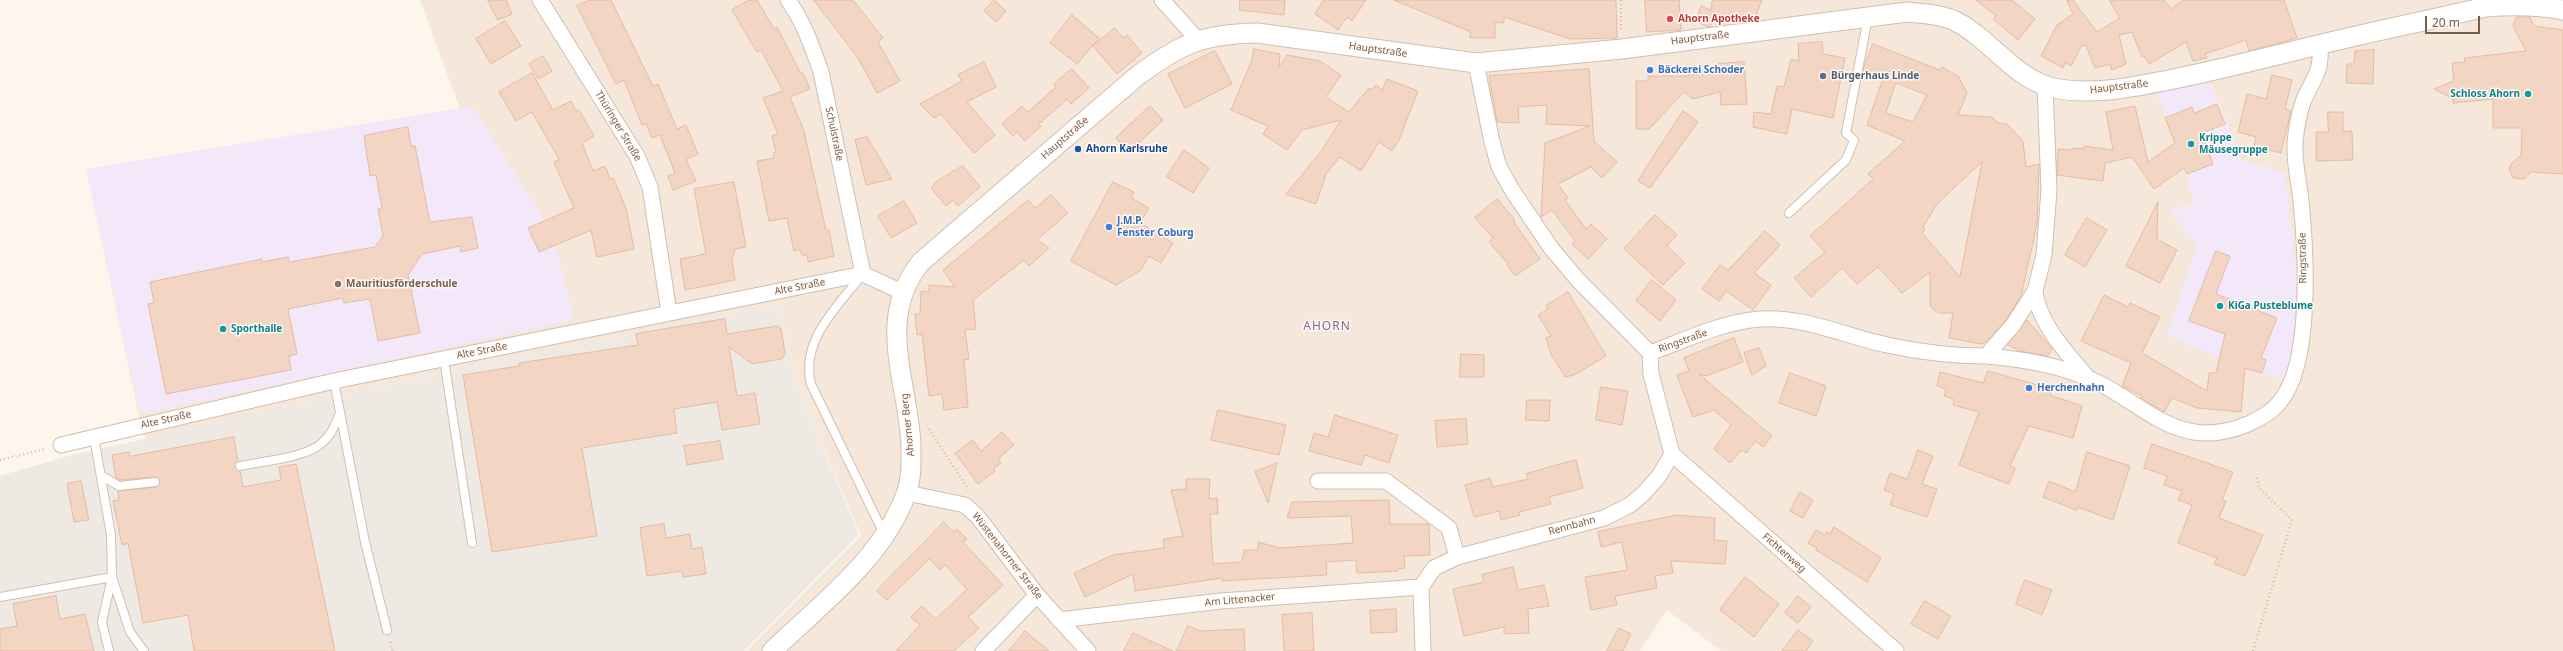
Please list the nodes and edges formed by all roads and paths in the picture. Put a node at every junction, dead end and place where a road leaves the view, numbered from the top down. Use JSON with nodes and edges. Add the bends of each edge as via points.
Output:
{"nodes":[{"id":1,"x":540,"y":0,"type":"edge"},
{"id":2,"x":788,"y":0,"type":"edge"},
{"id":3,"x":1162,"y":0,"type":"edge"},
{"id":4,"x":1621,"y":0,"type":"edge"},
{"id":5,"x":1907,"y":6,"type":"edge"},
{"id":6,"x":2563,"y":10,"type":"edge"},
{"id":7,"x":1868,"y":17,"type":"junction"},
{"id":8,"x":1198,"y":40,"type":"junction"},
{"id":9,"x":2320,"y":44,"type":"junction"},
{"id":10,"x":1622,"y":49,"type":"junction"},
{"id":11,"x":1476,"y":63,"type":"junction"},
{"id":12,"x":2045,"y":85,"type":"junction"},
{"id":13,"x":1790,"y":213,"type":"dead end"},
{"id":14,"x":863,"y":274,"type":"junction"},
{"id":15,"x":2036,"y":291,"type":"junction"},
{"id":16,"x":902,"y":292,"type":"junction"},
{"id":17,"x":669,"y":313,"type":"junction"},
{"id":18,"x":1650,"y":353,"type":"junction"},
{"id":19,"x":1986,"y":356,"type":"junction"},
{"id":20,"x":444,"y":359,"type":"junction"},
{"id":21,"x":2087,"y":377,"type":"junction"},
{"id":22,"x":334,"y":381,"type":"junction"},
{"id":23,"x":340,"y":413,"type":"junction"},
{"id":24,"x":926,"y":424,"type":"dead end"},
{"id":25,"x":94,"y":437,"type":"junction"},
{"id":26,"x":61,"y":445,"type":"joint"},
{"id":27,"x":1672,"y":454,"type":"junction"},
{"id":28,"x":0,"y":460,"type":"edge"},
{"id":29,"x":240,"y":466,"type":"dead end"},
{"id":30,"x":102,"y":476,"type":"junction"},
{"id":31,"x":2257,"y":477,"type":"dead end"},
{"id":32,"x":1318,"y":481,"type":"dead end"},
{"id":33,"x":156,"y":482,"type":"dead end"},
{"id":34,"x":907,"y":493,"type":"junction"},
{"id":35,"x":978,"y":517,"type":"junction"},
{"id":36,"x":886,"y":536,"type":"junction"},
{"id":37,"x":472,"y":543,"type":"dead end"},
{"id":38,"x":1457,"y":557,"type":"junction"},
{"id":39,"x":112,"y":577,"type":"junction"},
{"id":40,"x":1421,"y":587,"type":"junction"},
{"id":41,"x":1037,"y":596,"type":"junction"},
{"id":42,"x":0,"y":597,"type":"edge"},
{"id":43,"x":1059,"y":620,"type":"junction"},
{"id":44,"x":387,"y":630,"type":"dead end"},
{"id":45,"x":108,"y":651,"type":"edge"},
{"id":46,"x":144,"y":651,"type":"edge"},
{"id":47,"x":772,"y":651,"type":"edge"},
{"id":48,"x":983,"y":651,"type":"edge"},
{"id":49,"x":1088,"y":651,"type":"edge"},
{"id":50,"x":1423,"y":651,"type":"edge"},
{"id":51,"x":1896,"y":651,"type":"edge"},
{"id":52,"x":2254,"y":651,"type":"edge"}],
"edges":[{"from":1,"to":17,"type":"street","name":"Thüringer Straße","via":[[638,156],[643,168],[650,187]]},
{"from":2,"to":14,"type":"street","name":"Schulstraße","via":[[810,39],[821,72]]},
{"from":3,"to":8,"type":"street"},
{"from":4,"to":10,"type":"path"},
{"from":5,"to":7,"type":"street","name":"Hauptstraße"},
{"from":5,"to":12,"type":"street","name":"Hauptstraße","via":[[1954,20],[1972,31],[2021,73]]},
{"from":6,"to":9,"type":"street","name":"Hauptstraße","via":[[2514,4],[2486,7]]},
{"from":7,"to":10,"type":"street","name":"Hauptstraße"},
{"from":7,"to":13,"type":"lane","via":[[1846,133],[1854,140],[1846,160]]},
{"from":8,"to":11,"type":"street","name":"Hauptstraße","via":[[1223,34],[1257,33]]},
{"from":8,"to":16,"type":"street","name":"Hauptstraße","via":[[1164,56],[1136,77],[921,262]]},
{"from":9,"to":12,"type":"street","name":"Hauptstraße","via":[[2225,69],[2140,85],[2093,91],[2059,89]]},
{"from":9,"to":21,"type":"street","name":"Ringstraße","via":[[2322,62],[2303,103],[2295,141],[2295,171],[2301,200],[2303,253],[2302,341],[2292,379],[2280,403],[2260,419],[2237,428],[2207,433],[2194,432],[2148,414]]},
{"from":10,"to":11,"type":"street","name":"Hauptstraße"},
{"from":11,"to":18,"type":"street","name":"Ringstraße","via":[[1497,161],[1512,190],[1551,248],[1578,280]]},
{"from":12,"to":15,"type":"street","name":"Ringstraße","via":[[2049,216]]},
{"from":14,"to":16,"type":"street"},
{"from":14,"to":17,"type":"street","name":"Alte Straße"},
{"from":14,"to":36,"type":"lane","via":[[816,336],[809,352],[807,370],[811,384]]},
{"from":15,"to":19,"type":"street","name":"Ringstraße","via":[[2013,325]]},
{"from":15,"to":21,"type":"street","name":"Ringstraße","via":[[2037,307],[2060,343]]},
{"from":16,"to":34,"type":"street","name":"Ahorner Berg","via":[[896,316],[896,343],[910,431],[912,464]]},
{"from":17,"to":20,"type":"street","name":"Alte Straße"},
{"from":18,"to":19,"type":"street","name":"Ringstraße","via":[[1737,322],[1761,319],[1801,321],[1886,345],[1951,356]]},
{"from":18,"to":27,"type":"street","via":[[1651,374]]},
{"from":19,"to":21,"type":"street","name":"Ringstraße","via":[[2015,359]]},
{"from":20,"to":22,"type":"street","name":"Alte Straße"},
{"from":20,"to":37,"type":"lane"},
{"from":22,"to":23,"type":"lane"},
{"from":22,"to":25,"type":"street","name":"Alte Straße"},
{"from":23,"to":29,"type":"lane","via":[[333,431],[323,443],[306,452]]},
{"from":23,"to":44,"type":"lane","via":[[365,542]]},
{"from":24,"to":35,"type":"path","via":[[976,500]]},
{"from":25,"to":26,"type":"street","name":"Alte Straße"},
{"from":25,"to":30,"type":"lane"},
{"from":26,"to":28,"type":"path"},
{"from":27,"to":38,"type":"street","name":"Rennbahn","via":[[1659,476],[1643,494],[1630,505],[1604,518]]},
{"from":27,"to":51,"type":"street","name":"Fichtenweg"},
{"from":30,"to":33,"type":"lane","via":[[119,486]]},
{"from":30,"to":39,"type":"lane","via":[[111,535]]},
{"from":31,"to":52,"type":"path","via":[[2259,488],[2292,520]]},
{"from":32,"to":38,"type":"street","via":[[1386,481],[1449,528]]},
{"from":34,"to":35,"type":"street","name":"Wüstenahorner Straße","via":[[954,501],[965,505]]},
{"from":34,"to":36,"type":"street","name":"Ahorner Berg"},
{"from":35,"to":41,"type":"street","name":"Wüstenahorner Straße"},
{"from":36,"to":47,"type":"street","name":"Ahorner Berg","via":[[871,555]]},
{"from":38,"to":40,"type":"street","name":"Rennbahn","via":[[1434,568]]},
{"from":39,"to":42,"type":"lane"},
{"from":39,"to":45,"type":"lane","via":[[102,622]]},
{"from":39,"to":46,"type":"lane","via":[[130,632]]},
{"from":40,"to":43,"type":"street","name":"Am Littenacker","via":[[1221,601]]},
{"from":40,"to":50,"type":"street"},
{"from":41,"to":43,"type":"street","name":"Wüstenahorner Straße"},
{"from":41,"to":48,"type":"street"},
{"from":43,"to":49,"type":"street","name":"Wüstenahorner Straße"}]}
